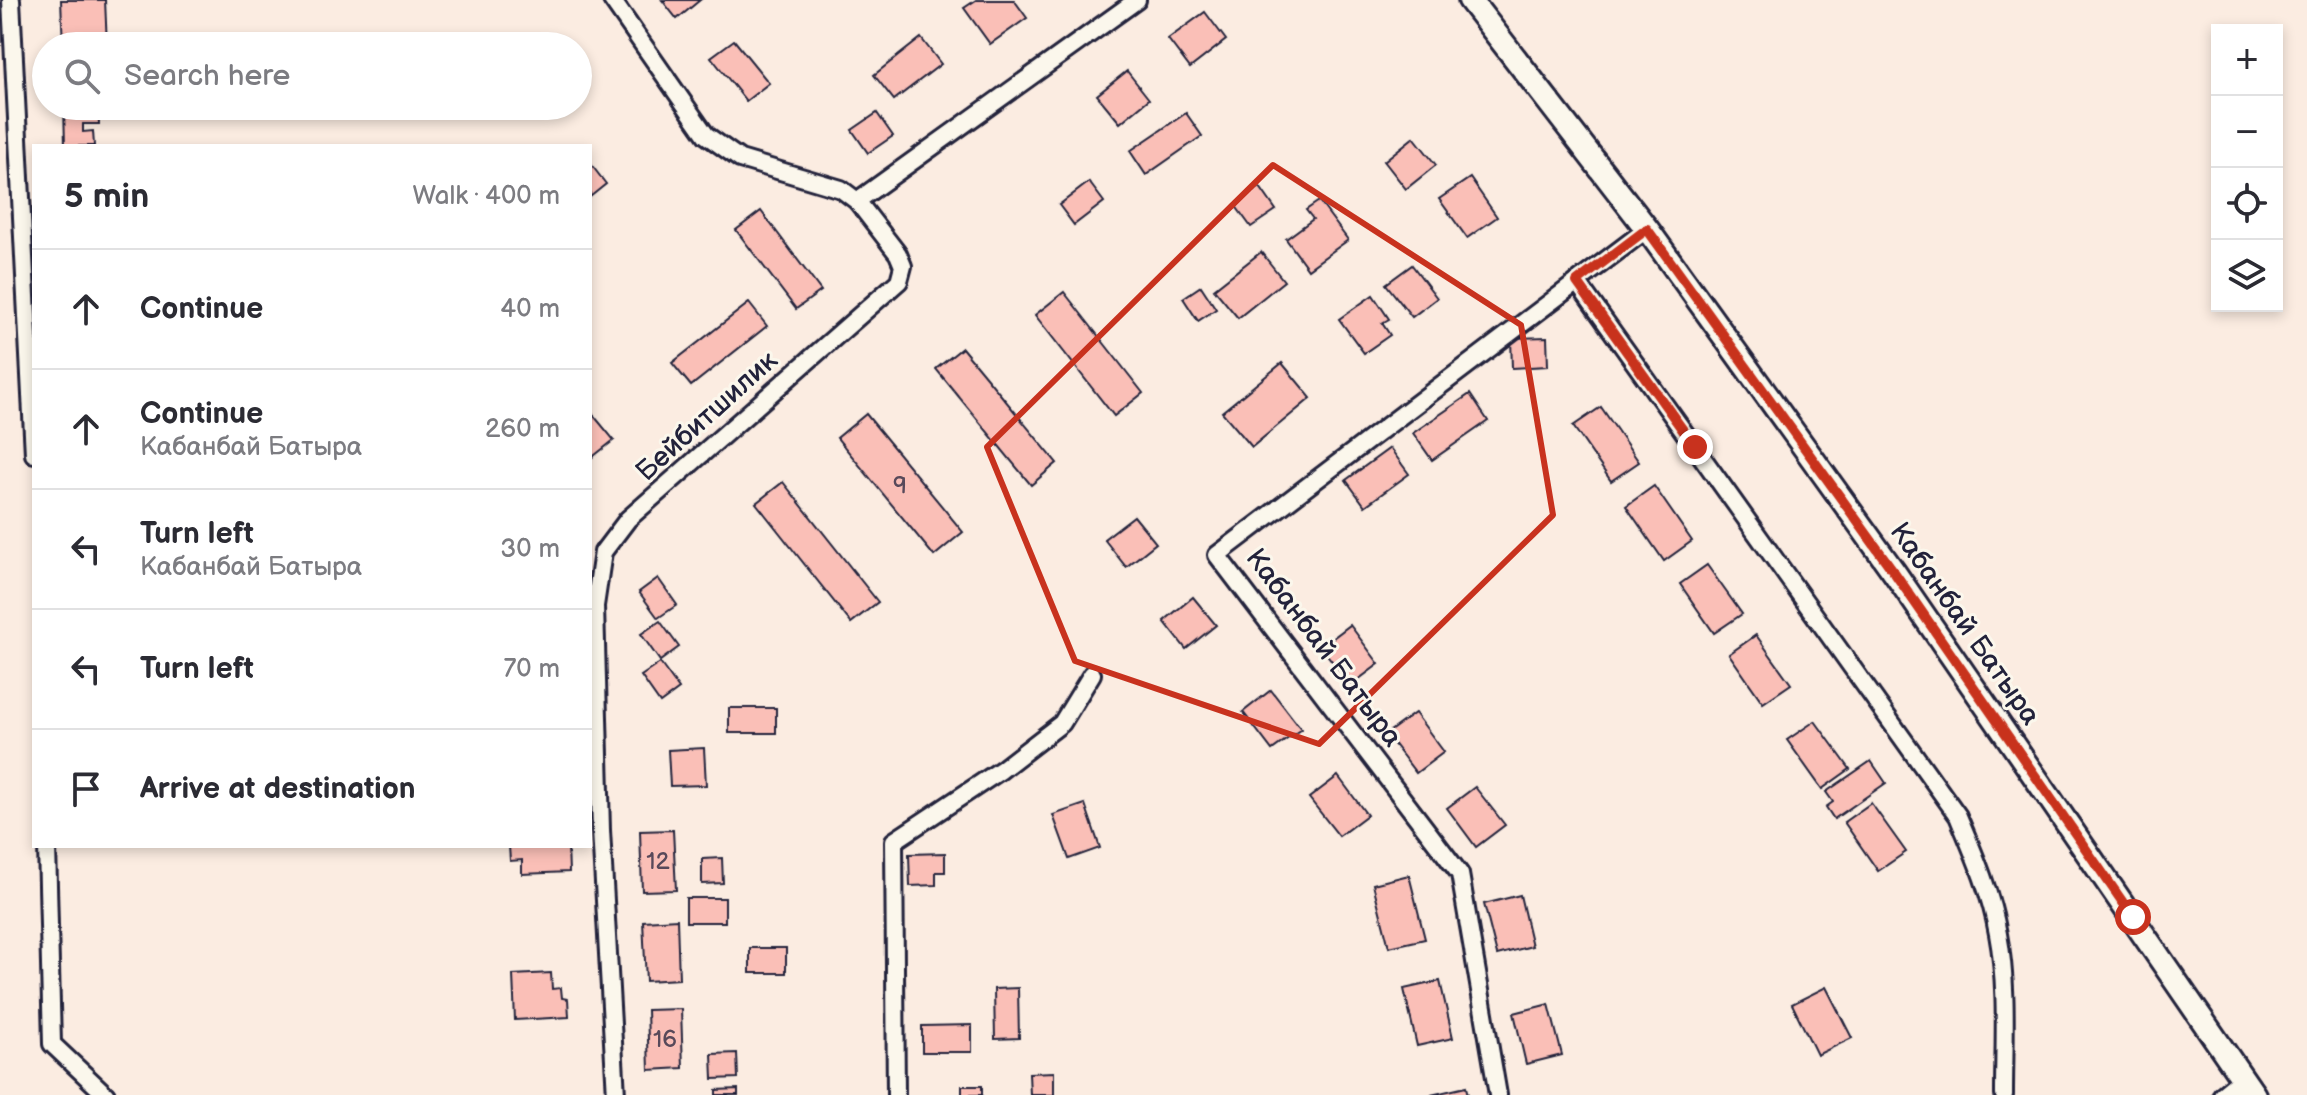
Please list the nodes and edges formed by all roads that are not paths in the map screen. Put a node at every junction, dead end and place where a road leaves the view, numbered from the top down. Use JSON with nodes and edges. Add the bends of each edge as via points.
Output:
{"nodes":[{"id":1,"x":11,"y":0,"type":"edge"},
{"id":2,"x":612,"y":0,"type":"edge"},
{"id":3,"x":1137,"y":0,"type":"edge"},
{"id":4,"x":1470,"y":0,"type":"edge"},
{"id":5,"x":18,"y":196,"type":"junction"},
{"id":6,"x":0,"y":197,"type":"edge"},
{"id":7,"x":857,"y":201,"type":"junction"},
{"id":8,"x":1647,"y":229,"type":"junction"},
{"id":9,"x":1577,"y":282,"type":"junction"},
{"id":10,"x":32,"y":422,"type":"edge"},
{"id":11,"x":1092,"y":674,"type":"dead end"},
{"id":12,"x":47,"y":848,"type":"edge"},
{"id":13,"x":2249,"y":1087,"type":"edge"},
{"id":14,"x":106,"y":1095,"type":"edge"},
{"id":15,"x":616,"y":1095,"type":"edge"},
{"id":16,"x":896,"y":1095,"type":"edge"},
{"id":17,"x":1498,"y":1095,"type":"edge"},
{"id":18,"x":2004,"y":1095,"type":"edge"},
{"id":19,"x":2222,"y":1095,"type":"edge"}],
"edges":[{"from":1,"to":5,"type":"street"},
{"from":2,"to":7,"type":"street","via":[[706,135],[740,159],[841,189]]},
{"from":3,"to":7,"type":"street"},
{"from":4,"to":8,"type":"main road","name":"Кабанбай Батыра"},
{"from":5,"to":6,"type":"street"},
{"from":5,"to":10,"type":"street"},
{"from":7,"to":15,"type":"street","name":"Бейбитшилик","via":[[898,254],[903,266],[899,281],[628,519],[603,552],[595,606]]},
{"from":8,"to":9,"type":"street","name":"Кабанбай Батыра"},
{"from":8,"to":13,"type":"main road","name":"Кабанбай Батыра","via":[[1894,572]]},
{"from":9,"to":17,"type":"street","name":"Кабанбай Батыра","via":[[1217,555],[1460,874]]},
{"from":9,"to":18,"type":"street","via":[[1958,816],[1998,933],[2005,1002]]},
{"from":11,"to":16,"type":"street","via":[[1062,723],[894,841]]},
{"from":12,"to":14,"type":"street","via":[[52,1044]]},
{"from":13,"to":19,"type":"street"}]}
